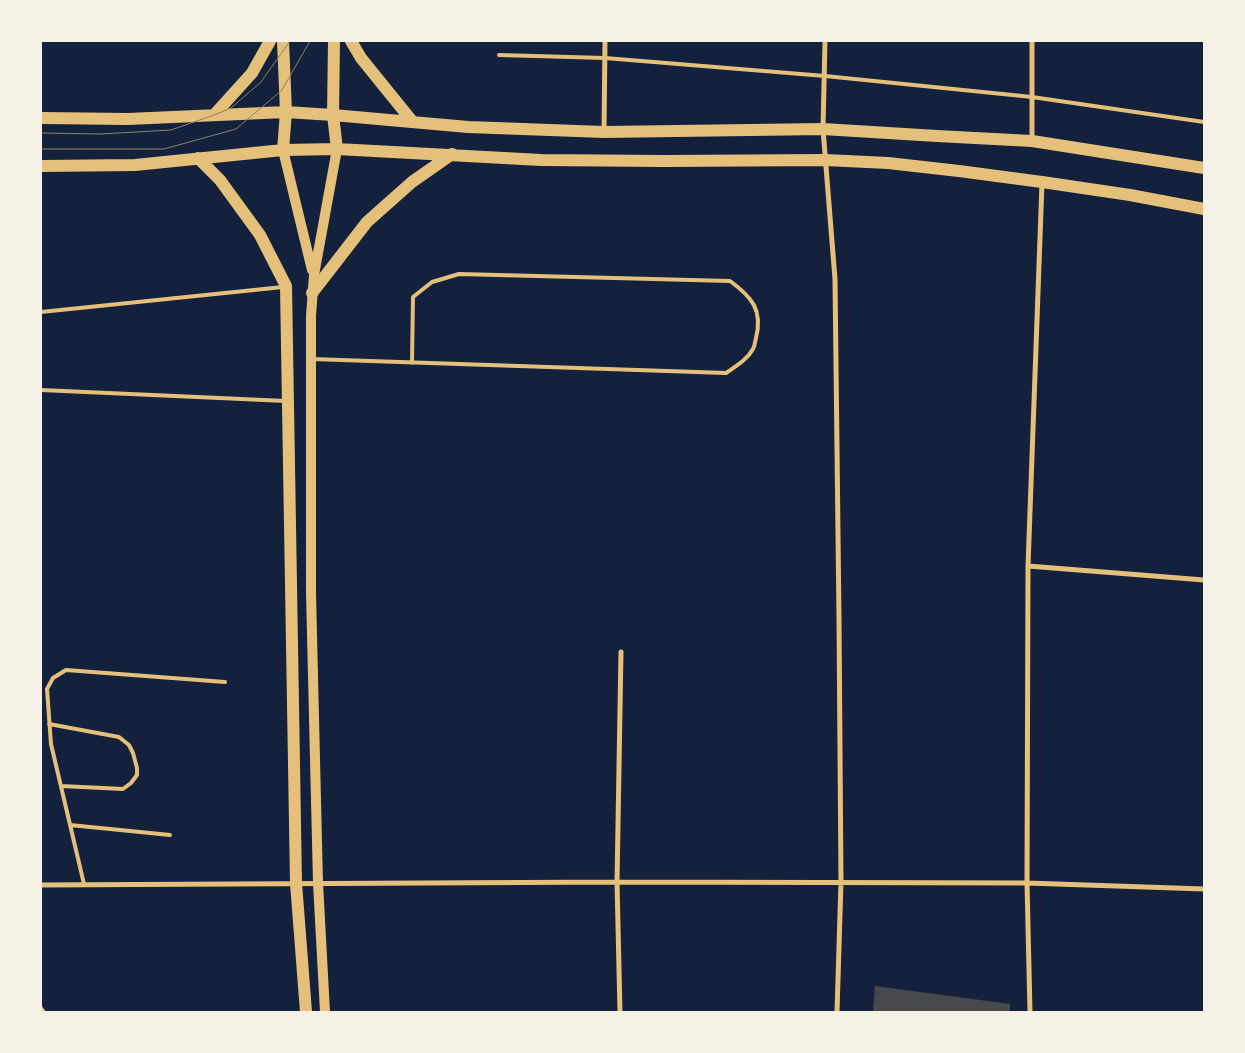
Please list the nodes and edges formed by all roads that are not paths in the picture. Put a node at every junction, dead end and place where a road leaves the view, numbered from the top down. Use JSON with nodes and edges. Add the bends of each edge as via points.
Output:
{"nodes":[{"id":1,"x":270,"y":41,"type":"edge"},
{"id":2,"x":283,"y":41,"type":"edge"},
{"id":3,"x":334,"y":41,"type":"edge"},
{"id":4,"x":351,"y":41,"type":"edge"},
{"id":5,"x":605,"y":41,"type":"edge"},
{"id":6,"x":824,"y":41,"type":"edge"},
{"id":7,"x":1032,"y":41,"type":"edge"},
{"id":8,"x":499,"y":55,"type":"dead end"},
{"id":9,"x":605,"y":58,"type":"junction"},
{"id":10,"x":825,"y":76,"type":"junction"},
{"id":11,"x":1032,"y":97,"type":"junction"},
{"id":12,"x":286,"y":112,"type":"junction"},
{"id":13,"x":333,"y":114,"type":"junction"},
{"id":14,"x":214,"y":115,"type":"junction"},
{"id":15,"x":41,"y":118,"type":"edge"},
{"id":16,"x":412,"y":121,"type":"junction"},
{"id":17,"x":1204,"y":122,"type":"edge"},
{"id":18,"x":823,"y":129,"type":"junction"},
{"id":19,"x":604,"y":132,"type":"junction"},
{"id":20,"x":1032,"y":141,"type":"junction"},
{"id":21,"x":337,"y":149,"type":"junction"},
{"id":22,"x":283,"y":150,"type":"junction"},
{"id":23,"x":452,"y":154,"type":"junction"},
{"id":24,"x":198,"y":158,"type":"junction"},
{"id":25,"x":825,"y":160,"type":"junction"},
{"id":26,"x":41,"y":166,"type":"edge"},
{"id":27,"x":1204,"y":168,"type":"edge"},
{"id":28,"x":1042,"y":182,"type":"junction"},
{"id":29,"x":1204,"y":209,"type":"edge"},
{"id":30,"x":314,"y":275,"type":"junction"},
{"id":31,"x":286,"y":286,"type":"junction"},
{"id":32,"x":312,"y":293,"type":"junction"},
{"id":33,"x":41,"y":312,"type":"edge"},
{"id":34,"x":311,"y":359,"type":"junction"},
{"id":35,"x":412,"y":363,"type":"junction"},
{"id":36,"x":41,"y":390,"type":"edge"},
{"id":37,"x":288,"y":402,"type":"junction"},
{"id":38,"x":1028,"y":566,"type":"junction"},
{"id":39,"x":1204,"y":580,"type":"edge"},
{"id":40,"x":621,"y":652,"type":"dead end"},
{"id":41,"x":225,"y":682,"type":"dead end"},
{"id":42,"x":49,"y":724,"type":"junction"},
{"id":43,"x":61,"y":786,"type":"junction"},
{"id":44,"x":70,"y":824,"type":"junction"},
{"id":45,"x":170,"y":835,"type":"dead end"},
{"id":46,"x":617,"y":882,"type":"junction"},
{"id":47,"x":841,"y":882,"type":"junction"},
{"id":48,"x":1027,"y":882,"type":"junction"},
{"id":49,"x":296,"y":883,"type":"junction"},
{"id":50,"x":318,"y":883,"type":"junction"},
{"id":51,"x":84,"y":884,"type":"junction"},
{"id":52,"x":41,"y":885,"type":"edge"},
{"id":53,"x":1204,"y":890,"type":"edge"},
{"id":54,"x":306,"y":1012,"type":"edge"},
{"id":55,"x":325,"y":1012,"type":"edge"},
{"id":56,"x":620,"y":1012,"type":"edge"},
{"id":57,"x":837,"y":1012,"type":"edge"},
{"id":58,"x":1030,"y":1012,"type":"edge"}],
"edges":[{"from":1,"to":14,"type":"main road","via":[[252,73]]},
{"from":2,"to":12,"type":"main road"},
{"from":3,"to":13,"type":"main road"},
{"from":4,"to":16,"type":"main road"},
{"from":5,"to":9,"type":"street"},
{"from":6,"to":10,"type":"street"},
{"from":7,"to":11,"type":"street"},
{"from":8,"to":9,"type":"lane"},
{"from":9,"to":10,"type":"lane"},
{"from":9,"to":19,"type":"street"},
{"from":10,"to":11,"type":"lane"},
{"from":10,"to":18,"type":"street"},
{"from":11,"to":17,"type":"lane"},
{"from":11,"to":20,"type":"street"},
{"from":12,"to":13,"type":"main road"},
{"from":12,"to":14,"type":"main road"},
{"from":12,"to":22,"type":"main road"},
{"from":13,"to":16,"type":"main road"},
{"from":13,"to":21,"type":"main road"},
{"from":14,"to":15,"type":"main road","via":[[128,119]]},
{"from":16,"to":19,"type":"main road","via":[[468,127]]},
{"from":18,"to":19,"type":"main road"},
{"from":18,"to":20,"type":"main road"},
{"from":18,"to":25,"type":"street"},
{"from":20,"to":27,"type":"main road"},
{"from":21,"to":22,"type":"main road"},
{"from":21,"to":23,"type":"main road"},
{"from":21,"to":30,"type":"main road"},
{"from":22,"to":24,"type":"main road"},
{"from":22,"to":30,"type":"main road"},
{"from":23,"to":25,"type":"main road","via":[[592,161]]},
{"from":23,"to":32,"type":"main road","via":[[412,182],[367,222]]},
{"from":24,"to":26,"type":"main road","via":[[135,165]]},
{"from":24,"to":31,"type":"main road","via":[[220,180],[260,235]]},
{"from":25,"to":28,"type":"main road","via":[[897,164]]},
{"from":25,"to":47,"type":"street","via":[[834,279]]},
{"from":28,"to":29,"type":"main road"},
{"from":28,"to":38,"type":"street"},
{"from":30,"to":32,"type":"main road"},
{"from":31,"to":33,"type":"lane"},
{"from":31,"to":37,"type":"main road"},
{"from":32,"to":34,"type":"main road"},
{"from":34,"to":35,"type":"lane"},
{"from":34,"to":50,"type":"main road","via":[[311,594]]},
{"from":35,"to":35,"type":"lane","via":[[726,372],[742,362],[753,349],[758,328],[756,307],[745,292],[730,281],[460,274],[432,282],[413,297]]},
{"from":36,"to":37,"type":"lane"},
{"from":37,"to":49,"type":"main road"},
{"from":38,"to":39,"type":"street"},
{"from":38,"to":48,"type":"street"},
{"from":40,"to":46,"type":"street"},
{"from":41,"to":42,"type":"lane","via":[[66,670],[53,678],[47,689]]},
{"from":42,"to":43,"type":"lane"},
{"from":42,"to":43,"type":"lane","via":[[119,737],[134,753],[137,768],[137,775],[123,789]]},
{"from":43,"to":44,"type":"lane"},
{"from":44,"to":45,"type":"lane"},
{"from":44,"to":51,"type":"lane"},
{"from":46,"to":47,"type":"street"},
{"from":46,"to":50,"type":"street"},
{"from":46,"to":56,"type":"street"},
{"from":47,"to":48,"type":"street"},
{"from":47,"to":57,"type":"street"},
{"from":48,"to":53,"type":"street"},
{"from":48,"to":58,"type":"street"},
{"from":49,"to":50,"type":"street"},
{"from":49,"to":51,"type":"street"},
{"from":49,"to":54,"type":"main road"},
{"from":50,"to":55,"type":"main road"},
{"from":51,"to":52,"type":"street"}]}
